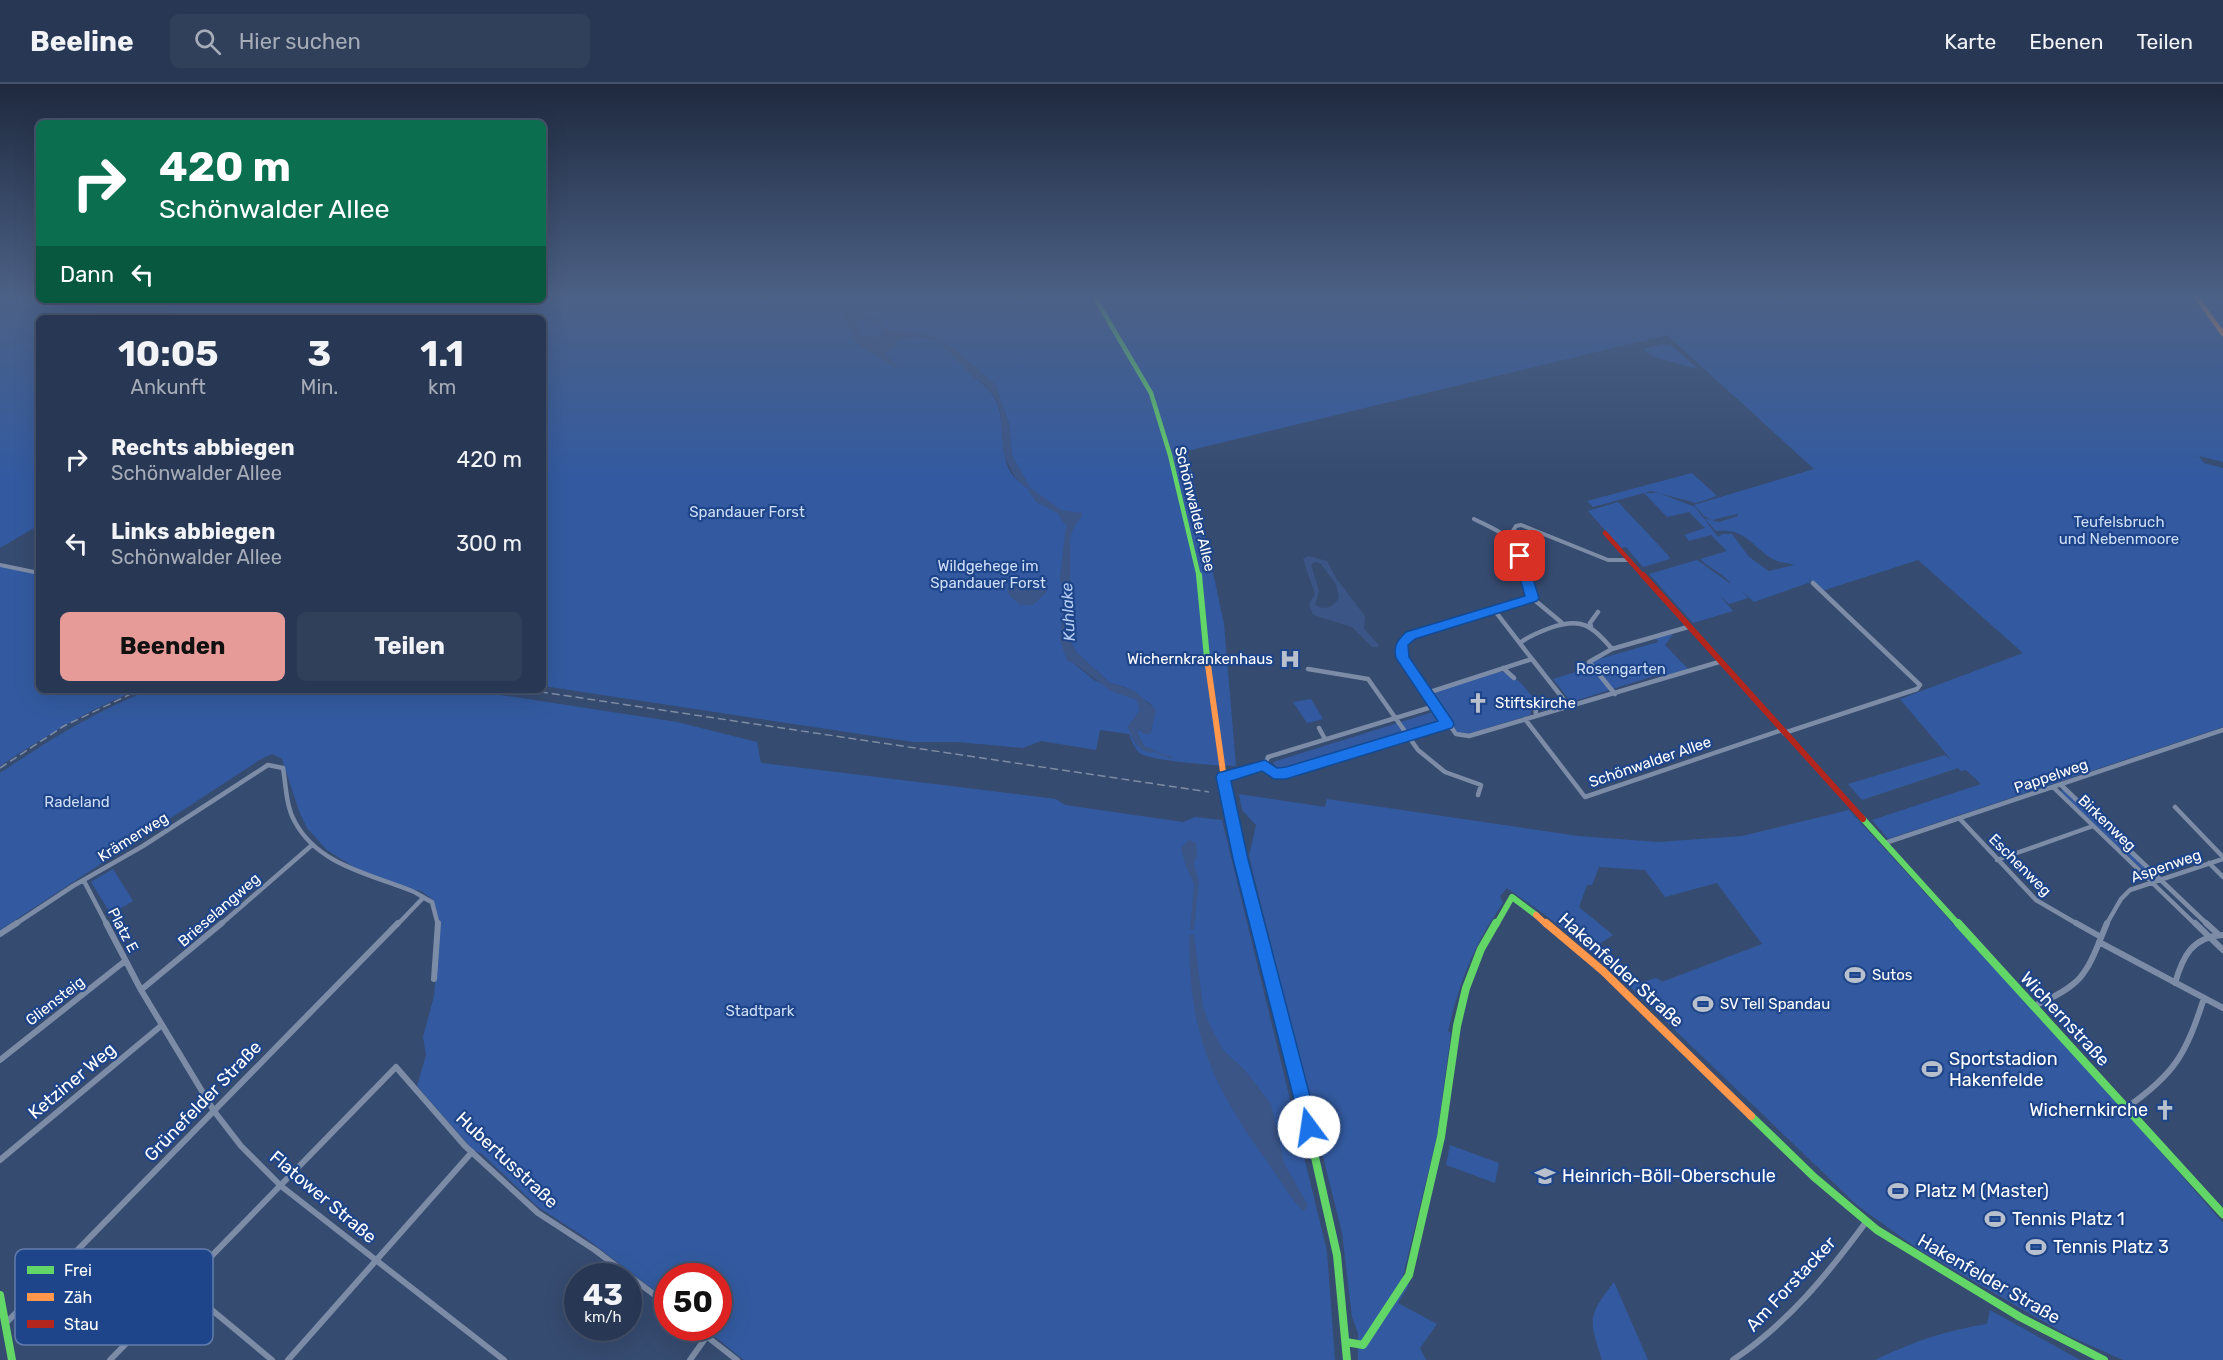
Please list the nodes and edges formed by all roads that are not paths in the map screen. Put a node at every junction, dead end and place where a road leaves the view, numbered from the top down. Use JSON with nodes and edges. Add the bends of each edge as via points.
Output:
{"nodes":[{"id":1,"x":1130,"y":358,"type":"edge"},
{"id":2,"x":1474,"y":519,"type":"dead end"},
{"id":3,"x":1605,"y":533,"type":"dead end"},
{"id":4,"x":1509,"y":537,"type":"junction"},
{"id":5,"x":1629,"y":560,"type":"junction"},
{"id":6,"x":0,"y":565,"type":"edge"},
{"id":7,"x":36,"y":572,"type":"edge"},
{"id":8,"x":1813,"y":583,"type":"dead end"},
{"id":9,"x":1532,"y":598,"type":"junction"},
{"id":10,"x":1495,"y":611,"type":"junction"},
{"id":11,"x":1598,"y":612,"type":"dead end"},
{"id":12,"x":1561,"y":622,"type":"junction"},
{"id":13,"x":1591,"y":627,"type":"junction"},
{"id":14,"x":1688,"y":627,"type":"junction"},
{"id":15,"x":1520,"y":643,"type":"junction"},
{"id":16,"x":1612,"y":649,"type":"junction"},
{"id":17,"x":1532,"y":659,"type":"junction"},
{"id":18,"x":1719,"y":662,"type":"junction"},
{"id":19,"x":1503,"y":668,"type":"junction"},
{"id":20,"x":1308,"y":669,"type":"dead end"},
{"id":21,"x":1514,"y":678,"type":"dead end"},
{"id":22,"x":1426,"y":693,"type":"junction"},
{"id":23,"x":1615,"y":694,"type":"junction"},
{"id":24,"x":1535,"y":704,"type":"dead end"},
{"id":25,"x":1568,"y":705,"type":"junction"},
{"id":26,"x":1435,"y":706,"type":"junction"},
{"id":27,"x":1536,"y":715,"type":"junction"},
{"id":28,"x":1395,"y":718,"type":"junction"},
{"id":29,"x":1525,"y":719,"type":"junction"},
{"id":30,"x":1448,"y":724,"type":"junction"},
{"id":31,"x":1319,"y":728,"type":"dead end"},
{"id":32,"x":2220,"y":731,"type":"edge"},
{"id":33,"x":1783,"y":732,"type":"junction"},
{"id":34,"x":1407,"y":736,"type":"junction"},
{"id":35,"x":2223,"y":736,"type":"edge"},
{"id":36,"x":1325,"y":739,"type":"junction"},
{"id":37,"x":1265,"y":765,"type":"junction"},
{"id":38,"x":1223,"y":777,"type":"junction"},
{"id":39,"x":2061,"y":785,"type":"junction"},
{"id":40,"x":2053,"y":787,"type":"junction"},
{"id":41,"x":1478,"y":795,"type":"dead end"},
{"id":42,"x":2175,"y":807,"type":"dead end"},
{"id":43,"x":1960,"y":819,"type":"junction"},
{"id":44,"x":2093,"y":826,"type":"junction"},
{"id":45,"x":1885,"y":843,"type":"junction"},
{"id":46,"x":312,"y":845,"type":"junction"},
{"id":47,"x":2223,"y":858,"type":"edge"},
{"id":48,"x":1997,"y":860,"type":"junction"},
{"id":49,"x":2210,"y":864,"type":"junction"},
{"id":50,"x":2223,"y":877,"type":"edge"},
{"id":51,"x":2159,"y":879,"type":"junction"},
{"id":52,"x":84,"y":881,"type":"junction"},
{"id":53,"x":2151,"y":882,"type":"junction"},
{"id":54,"x":422,"y":899,"type":"junction"},
{"id":55,"x":0,"y":934,"type":"edge"},
{"id":56,"x":2221,"y":935,"type":"edge"},
{"id":57,"x":2210,"y":938,"type":"junction"},
{"id":58,"x":2100,"y":940,"type":"junction"},
{"id":59,"x":2223,"y":950,"type":"edge"},
{"id":60,"x":125,"y":961,"type":"junction"},
{"id":61,"x":434,"y":979,"type":"dead end"},
{"id":62,"x":2175,"y":983,"type":"junction"},
{"id":63,"x":141,"y":990,"type":"junction"},
{"id":64,"x":2204,"y":998,"type":"junction"},
{"id":65,"x":2033,"y":1006,"type":"junction"},
{"id":66,"x":2223,"y":1008,"type":"edge"},
{"id":67,"x":162,"y":1025,"type":"junction"},
{"id":68,"x":0,"y":1060,"type":"edge"},
{"id":69,"x":2126,"y":1108,"type":"junction"},
{"id":70,"x":214,"y":1111,"type":"junction"},
{"id":71,"x":472,"y":1152,"type":"junction"},
{"id":72,"x":0,"y":1160,"type":"edge"},
{"id":73,"x":281,"y":1186,"type":"junction"},
{"id":74,"x":2223,"y":1214,"type":"edge"},
{"id":75,"x":1866,"y":1222,"type":"junction"},
{"id":76,"x":79,"y":1249,"type":"edge"},
{"id":77,"x":213,"y":1255,"type":"edge"},
{"id":78,"x":375,"y":1261,"type":"junction"},
{"id":79,"x":654,"y":1294,"type":"edge"},
{"id":80,"x":0,"y":1295,"type":"edge"},
{"id":81,"x":213,"y":1311,"type":"edge"},
{"id":82,"x":15,"y":1314,"type":"edge"},
{"id":83,"x":5,"y":1324,"type":"junction"},
{"id":84,"x":703,"y":1341,"type":"edge"},
{"id":85,"x":713,"y":1341,"type":"edge"},
{"id":86,"x":1346,"y":1342,"type":"junction"},
{"id":87,"x":125,"y":1345,"type":"edge"},
{"id":88,"x":12,"y":1360,"type":"edge"},
{"id":89,"x":110,"y":1360,"type":"edge"},
{"id":90,"x":272,"y":1360,"type":"edge"},
{"id":91,"x":288,"y":1360,"type":"edge"},
{"id":92,"x":504,"y":1360,"type":"edge"},
{"id":93,"x":690,"y":1360,"type":"edge"},
{"id":94,"x":737,"y":1360,"type":"edge"},
{"id":95,"x":1347,"y":1360,"type":"edge"},
{"id":96,"x":1733,"y":1360,"type":"edge"},
{"id":97,"x":2104,"y":1360,"type":"edge"}],
"edges":[{"from":1,"to":38,"type":"street","name":"Schönwalder Allee","via":[[1151,393],[1199,573],[1212,713]]},
{"from":2,"to":4,"type":"street"},
{"from":3,"to":5,"type":"street"},
{"from":4,"to":5,"type":"street","via":[[1521,525],[1608,560]]},
{"from":4,"to":9,"type":"street","via":[[1520,556]]},
{"from":5,"to":14,"type":"street"},
{"from":6,"to":7,"type":"street"},
{"from":8,"to":33,"type":"street","name":"Schönwalder Allee","via":[[1920,685]]},
{"from":9,"to":10,"type":"street"},
{"from":9,"to":12,"type":"street"},
{"from":10,"to":15,"type":"street"},
{"from":10,"to":22,"type":"street","via":[[1404,640],[1402,658]]},
{"from":11,"to":13,"type":"street","via":[[1590,622]]},
{"from":12,"to":13,"type":"street","via":[[1576,621]]},
{"from":12,"to":15,"type":"street"},
{"from":13,"to":16,"type":"street"},
{"from":14,"to":16,"type":"street"},
{"from":14,"to":18,"type":"street"},
{"from":15,"to":17,"type":"street"},
{"from":16,"to":23,"type":"street","via":[[1589,662]]},
{"from":17,"to":19,"type":"street"},
{"from":17,"to":25,"type":"street"},
{"from":18,"to":23,"type":"street"},
{"from":18,"to":33,"type":"street"},
{"from":19,"to":21,"type":"street"},
{"from":19,"to":22,"type":"street"},
{"from":20,"to":28,"type":"street","via":[[1368,679]]},
{"from":22,"to":26,"type":"street"},
{"from":23,"to":25,"type":"street"},
{"from":24,"to":27,"type":"street"},
{"from":25,"to":27,"type":"street"},
{"from":26,"to":28,"type":"street"},
{"from":26,"to":30,"type":"street"},
{"from":27,"to":29,"type":"street"},
{"from":28,"to":34,"type":"street"},
{"from":28,"to":36,"type":"street"},
{"from":29,"to":30,"type":"street","via":[[1467,737],[1456,734]]},
{"from":29,"to":33,"type":"street","name":"Schönwalder Allee","via":[[1585,797]]},
{"from":30,"to":34,"type":"street"},
{"from":31,"to":36,"type":"street"},
{"from":32,"to":35,"type":"street"},
{"from":32,"to":39,"type":"street","name":"Pappelweg"},
{"from":33,"to":45,"type":"street"},
{"from":34,"to":37,"type":"street","via":[[1286,773],[1274,773]]},
{"from":34,"to":41,"type":"street","via":[[1439,769],[1481,785]]},
{"from":36,"to":37,"type":"street","via":[[1268,757]]},
{"from":37,"to":38,"type":"street"},
{"from":38,"to":86,"type":"street","name":"Schönwalder Allee","via":[[1340,1256]]},
{"from":39,"to":40,"type":"street","name":"Pappelweg"},
{"from":39,"to":51,"type":"street","name":"Birkenweg"},
{"from":40,"to":43,"type":"street","name":"Pappelweg"},
{"from":40,"to":44,"type":"street","name":"Birkenweg"},
{"from":42,"to":47,"type":"street"},
{"from":43,"to":45,"type":"street","name":"Pappelweg"},
{"from":43,"to":48,"type":"street","name":"Eschenweg"},
{"from":44,"to":48,"type":"street"},
{"from":44,"to":53,"type":"street","name":"Birkenweg"},
{"from":45,"to":65,"type":"street","name":"Wichernstraße"},
{"from":46,"to":52,"type":"street","name":"Krämerweg","via":[[293,820],[281,766],[268,765]]},
{"from":46,"to":54,"type":"street","via":[[354,870],[418,894]]},
{"from":46,"to":63,"type":"street","name":"Brieselangweg"},
{"from":47,"to":49,"type":"street","name":"Aspenweg"},
{"from":48,"to":58,"type":"street","name":"Eschenweg","via":[[2046,908]]},
{"from":49,"to":50,"type":"street"},
{"from":49,"to":51,"type":"street","name":"Aspenweg"},
{"from":51,"to":53,"type":"street","name":"Aspenweg"},
{"from":51,"to":56,"type":"street","name":"Birkenweg"},
{"from":52,"to":55,"type":"street","name":"Krämerweg"},
{"from":52,"to":60,"type":"street","name":"Platz E"},
{"from":53,"to":57,"type":"street","name":"Birkenweg"},
{"from":53,"to":58,"type":"street","name":"Aspenweg","via":[[2130,890],[2118,900]]},
{"from":54,"to":61,"type":"street","via":[[432,902],[438,918]]},
{"from":54,"to":70,"type":"street","name":"Grünefelder Straße"},
{"from":56,"to":57,"type":"street"},
{"from":57,"to":59,"type":"street","name":"Birkenweg"},
{"from":57,"to":62,"type":"street","via":[[2188,947]]},
{"from":58,"to":62,"type":"street","name":"Eschenweg"},
{"from":58,"to":65,"type":"street","name":"Aspenweg","via":[[2079,980],[2068,990]]},
{"from":60,"to":63,"type":"street","name":"Platz E"},
{"from":60,"to":68,"type":"street","name":"Gliensteig"},
{"from":62,"to":64,"type":"street","name":"Eschenweg"},
{"from":63,"to":67,"type":"street","name":"Flatower Straße"},
{"from":64,"to":66,"type":"street","name":"Eschenweg"},
{"from":64,"to":69,"type":"street","via":[[2175,1065],[2165,1078]]},
{"from":65,"to":69,"type":"street","name":"Wichernstraße"},
{"from":67,"to":70,"type":"street","name":"Flatower Straße"},
{"from":67,"to":72,"type":"street","name":"Ketziner Weg"},
{"from":69,"to":74,"type":"street","name":"Wichernstraße"},
{"from":70,"to":73,"type":"street","name":"Flatower Straße","via":[[241,1146]]},
{"from":70,"to":76,"type":"street","name":"Grünefelder Straße"},
{"from":71,"to":73,"type":"street","name":"Hubertusstraße","via":[[396,1067]]},
{"from":71,"to":78,"type":"street"},
{"from":71,"to":79,"type":"street","name":"Hubertusstraße","via":[[538,1213]]},
{"from":73,"to":77,"type":"street"},
{"from":73,"to":78,"type":"street","name":"Flatower Straße"},
{"from":75,"to":86,"type":"street","name":"Hakenfelder Straße","via":[[1628,993],[1553,927],[1512,897],[1481,949],[1466,988],[1441,1137],[1408,1275],[1363,1345]]},
{"from":75,"to":96,"type":"street","name":"Am Forstacker","via":[[1809,1293],[1761,1341]]},
{"from":75,"to":97,"type":"street","name":"Hakenfelder Straße","via":[[1971,1288]]},
{"from":78,"to":91,"type":"street"},
{"from":78,"to":92,"type":"street","name":"Flatower Straße"},
{"from":80,"to":83,"type":"street"},
{"from":81,"to":90,"type":"street"},
{"from":82,"to":83,"type":"street","name":"Grünefelder Straße"},
{"from":83,"to":88,"type":"street"},
{"from":84,"to":93,"type":"street"},
{"from":85,"to":94,"type":"street"},
{"from":86,"to":95,"type":"street","name":"Schönwalder Allee"},
{"from":87,"to":89,"type":"street"}]}
